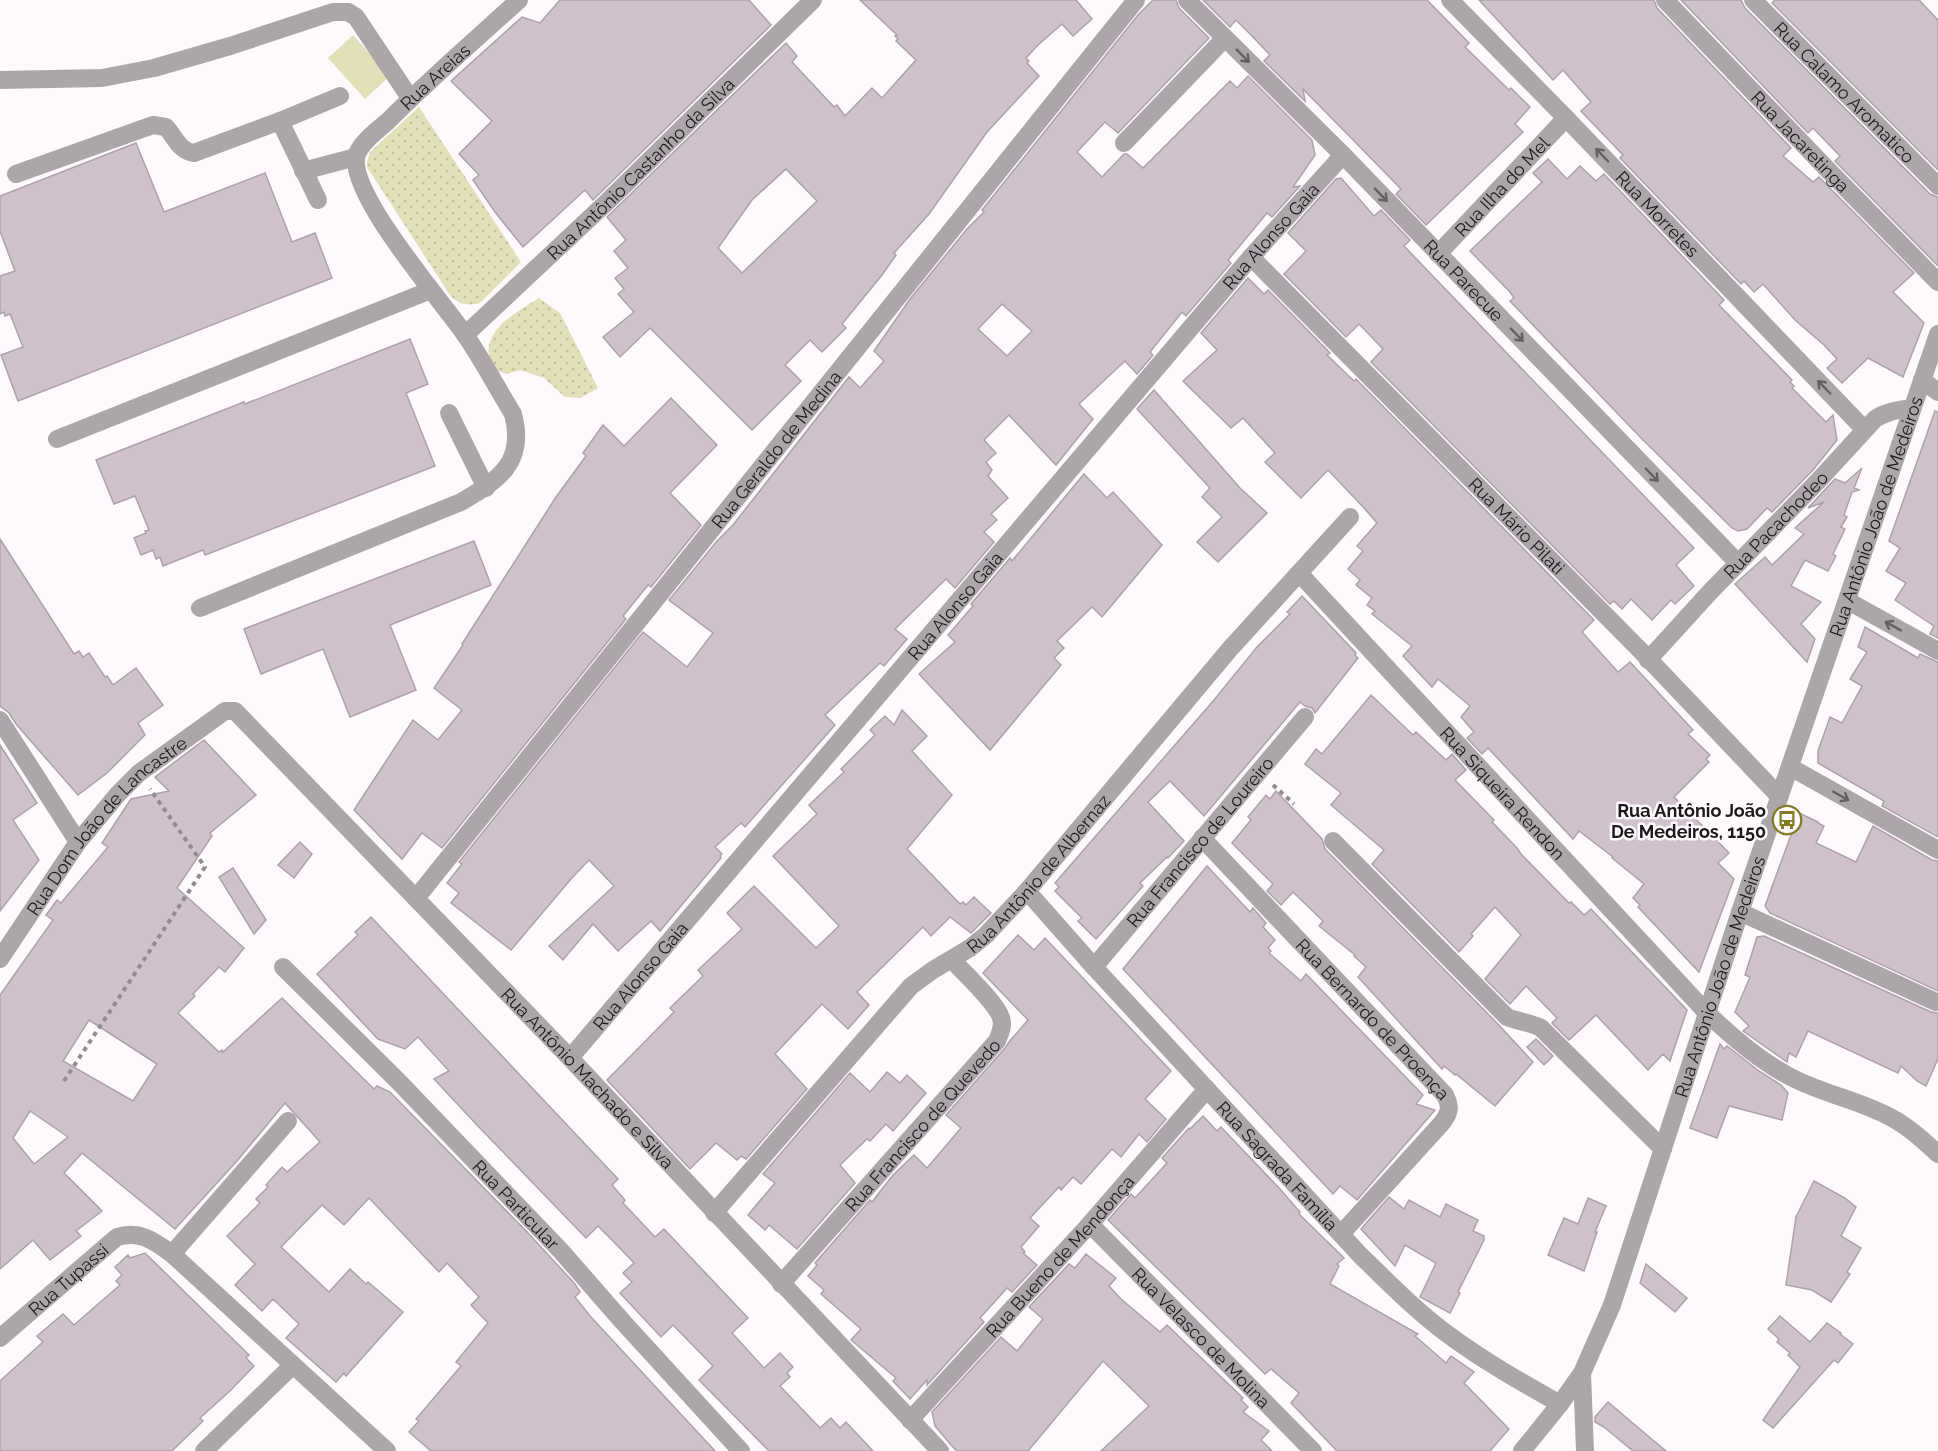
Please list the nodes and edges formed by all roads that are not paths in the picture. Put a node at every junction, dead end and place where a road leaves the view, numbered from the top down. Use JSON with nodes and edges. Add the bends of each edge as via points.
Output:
{"nodes":[{"id":1,"x":519,"y":0,"type":"edge"},
{"id":2,"x":813,"y":0,"type":"edge"},
{"id":3,"x":1136,"y":0,"type":"edge"},
{"id":4,"x":1187,"y":0,"type":"edge"},
{"id":5,"x":1450,"y":0,"type":"edge"},
{"id":6,"x":1665,"y":0,"type":"edge"},
{"id":7,"x":1753,"y":0,"type":"edge"},
{"id":8,"x":1225,"y":38,"type":"junction"},
{"id":9,"x":0,"y":80,"type":"edge"},
{"id":10,"x":340,"y":96,"type":"dead end"},
{"id":11,"x":410,"y":98,"type":"junction"},
{"id":12,"x":1566,"y":118,"type":"junction"},
{"id":13,"x":280,"y":121,"type":"junction"},
{"id":14,"x":1124,"y":143,"type":"dead end"},
{"id":15,"x":1342,"y":155,"type":"junction"},
{"id":16,"x":356,"y":157,"type":"junction"},
{"id":17,"x":303,"y":171,"type":"junction"},
{"id":18,"x":16,"y":174,"type":"dead end"},
{"id":19,"x":1938,"y":186,"type":"edge"},
{"id":20,"x":318,"y":200,"type":"dead end"},
{"id":21,"x":1438,"y":254,"type":"junction"},
{"id":22,"x":1251,"y":257,"type":"junction"},
{"id":23,"x":1938,"y":282,"type":"edge"},
{"id":24,"x":431,"y":290,"type":"junction"},
{"id":25,"x":1938,"y":334,"type":"edge"},
{"id":26,"x":465,"y":335,"type":"junction"},
{"id":27,"x":1922,"y":380,"type":"junction"},
{"id":28,"x":1938,"y":392,"type":"edge"},
{"id":29,"x":1912,"y":408,"type":"junction"},
{"id":30,"x":450,"y":413,"type":"dead end"},
{"id":31,"x":1864,"y":429,"type":"junction"},
{"id":32,"x":57,"y":439,"type":"dead end"},
{"id":33,"x":486,"y":488,"type":"junction"},
{"id":34,"x":1350,"y":517,"type":"dead end"},
{"id":35,"x":1738,"y":563,"type":"junction"},
{"id":36,"x":1299,"y":573,"type":"junction"},
{"id":37,"x":1848,"y":601,"type":"junction"},
{"id":38,"x":200,"y":608,"type":"dead end"},
{"id":39,"x":1938,"y":651,"type":"edge"},
{"id":40,"x":1648,"y":660,"type":"junction"},
{"id":41,"x":232,"y":709,"type":"joint"},
{"id":42,"x":1305,"y":717,"type":"dead end"},
{"id":43,"x":0,"y":720,"type":"edge"},
{"id":44,"x":1790,"y":767,"type":"junction"},
{"id":45,"x":1779,"y":796,"type":"junction"},
{"id":46,"x":1202,"y":838,"type":"junction"},
{"id":47,"x":1333,"y":841,"type":"dead end"},
{"id":48,"x":78,"y":842,"type":"junction"},
{"id":49,"x":1938,"y":850,"type":"edge"},
{"id":50,"x":1027,"y":891,"type":"junction"},
{"id":51,"x":417,"y":897,"type":"junction"},
{"id":52,"x":1740,"y":912,"type":"junction"},
{"id":53,"x":0,"y":959,"type":"edge"},
{"id":54,"x":952,"y":960,"type":"junction"},
{"id":55,"x":283,"y":967,"type":"dead end"},
{"id":56,"x":1094,"y":967,"type":"junction"},
{"id":57,"x":1936,"y":1002,"type":"dead end"},
{"id":58,"x":1707,"y":1013,"type":"junction"},
{"id":59,"x":570,"y":1058,"type":"junction"},
{"id":60,"x":1207,"y":1089,"type":"junction"},
{"id":61,"x":288,"y":1121,"type":"dead end"},
{"id":62,"x":1663,"y":1149,"type":"junction"},
{"id":63,"x":1938,"y":1154,"type":"edge"},
{"id":64,"x":714,"y":1213,"type":"junction"},
{"id":65,"x":1090,"y":1224,"type":"junction"},
{"id":66,"x":1341,"y":1234,"type":"junction"},
{"id":67,"x":172,"y":1254,"type":"junction"},
{"id":68,"x":782,"y":1284,"type":"junction"},
{"id":69,"x":0,"y":1338,"type":"edge"},
{"id":70,"x":293,"y":1365,"type":"junction"},
{"id":71,"x":1582,"y":1373,"type":"junction"},
{"id":72,"x":1560,"y":1404,"type":"junction"},
{"id":73,"x":910,"y":1420,"type":"junction"},
{"id":74,"x":204,"y":1451,"type":"edge"},
{"id":75,"x":387,"y":1451,"type":"edge"},
{"id":76,"x":741,"y":1451,"type":"edge"},
{"id":77,"x":940,"y":1451,"type":"edge"},
{"id":78,"x":1313,"y":1451,"type":"edge"},
{"id":79,"x":1522,"y":1451,"type":"edge"},
{"id":80,"x":1585,"y":1451,"type":"edge"}],
"edges":[{"from":1,"to":11,"type":"street","name":"Rua Areias"},
{"from":2,"to":26,"type":"street","name":"Rua Antônio Castanho da Silva"},
{"from":3,"to":51,"type":"street","name":"Rua Geraldo de Medina"},
{"from":4,"to":8,"type":"street","name":"Rua Parecue"},
{"from":5,"to":12,"type":"street","name":"Rua Morretes"},
{"from":6,"to":23,"type":"street","name":"Rua Jacaretinga"},
{"from":7,"to":19,"type":"street","name":"Rua Calamo Aromatico"},
{"from":8,"to":14,"type":"street"},
{"from":8,"to":15,"type":"street","name":"Rua Parecue","one_way":true},
{"from":9,"to":11,"type":"street","via":[[102,78],[154,68],[342,10],[356,17]]},
{"from":10,"to":13,"type":"street"},
{"from":11,"to":16,"type":"street","name":"Rua Areias","via":[[364,143]]},
{"from":12,"to":21,"type":"street","name":"Rua Ilha do Mel"},
{"from":31,"to":12,"type":"street","name":"Rua Morretes","one_way":true},
{"from":13,"to":17,"type":"street"},
{"from":13,"to":18,"type":"street","via":[[194,153],[184,151],[166,127],[153,125]]},
{"from":15,"to":21,"type":"street","name":"Rua Parecue","one_way":true},
{"from":15,"to":22,"type":"street","name":"Rua Alonso Gaia"},
{"from":16,"to":17,"type":"street"},
{"from":16,"to":24,"type":"street","via":[[371,205]]},
{"from":17,"to":20,"type":"street"},
{"from":21,"to":35,"type":"street","name":"Rua Parecue","one_way":true},
{"from":22,"to":40,"type":"street","name":"Rua Mário Pilati"},
{"from":22,"to":59,"type":"street","name":"Rua Alonso Gaia"},
{"from":24,"to":26,"type":"street"},
{"from":24,"to":32,"type":"street"},
{"from":25,"to":27,"type":"street","name":"Rua Antônio João de Medeiros"},
{"from":26,"to":33,"type":"street","via":[[517,427],[512,460]]},
{"from":27,"to":28,"type":"street"},
{"from":27,"to":29,"type":"street","name":"Rua Antônio João de Medeiros"},
{"from":29,"to":31,"type":"street","name":"Rua Pacachodeo","via":[[1882,414]]},
{"from":29,"to":37,"type":"street","name":"Rua Antônio João de Medeiros"},
{"from":30,"to":33,"type":"street"},
{"from":31,"to":35,"type":"street","name":"Rua Pacachodeo"},
{"from":33,"to":38,"type":"street"},
{"from":34,"to":36,"type":"street","name":"Rua Antônio de Albernaz"},
{"from":35,"to":40,"type":"street","name":"Rua Pacachodeo"},
{"from":36,"to":50,"type":"street","name":"Rua Antônio de Albernaz","via":[[1229,650]]},
{"from":36,"to":58,"type":"street","name":"Rua Siqueira Rendon"},
{"from":39,"to":37,"type":"street","one_way":true},
{"from":37,"to":44,"type":"street","name":"Rua Antônio João de Medeiros"},
{"from":40,"to":45,"type":"street","name":"Rua Mário Pilati"},
{"from":41,"to":48,"type":"street","name":"Rua Dom João de Lancastre","via":[[139,773]]},
{"from":41,"to":51,"type":"street","name":"Rua Antônio Machado e Silva"},
{"from":42,"to":46,"type":"street","name":"Rua Francisco de Loureiro"},
{"from":43,"to":48,"type":"street"},
{"from":44,"to":45,"type":"street","name":"Rua Antônio João de Medeiros"},
{"from":44,"to":49,"type":"street","one_way":true},
{"from":45,"to":52,"type":"street","name":"Rua Antônio João de Medeiros"},
{"from":46,"to":56,"type":"street","name":"Rua Francisco de Loureiro"},
{"from":46,"to":66,"type":"street","name":"Rua Bernardo de Proença","via":[[1449,1103],[1442,1124]]},
{"from":47,"to":62,"type":"street","via":[[1507,1017],[1541,1028]]},
{"from":48,"to":53,"type":"street","name":"Rua Dom João de Lancastre"},
{"from":50,"to":54,"type":"street","name":"Rua Antônio de Albernaz","via":[[986,935]]},
{"from":50,"to":56,"type":"street","name":"Rua Sagrada Família"},
{"from":51,"to":59,"type":"street","name":"Rua Antônio Machado e Silva"},
{"from":52,"to":57,"type":"street"},
{"from":52,"to":58,"type":"street","name":"Rua Antônio João de Medeiros"},
{"from":54,"to":64,"type":"street","name":"Rua Antônio de Albernaz","via":[[911,986]]},
{"from":54,"to":68,"type":"street","name":"Rua Francisco de Quevedo","via":[[997,1008],[1002,1030],[997,1041]]},
{"from":55,"to":76,"type":"street","name":"Rua Particular","via":[[561,1251]]},
{"from":56,"to":60,"type":"street","name":"Rua Sagrada Família"},
{"from":58,"to":62,"type":"street","name":"Rua Antônio João de Medeiros"},
{"from":58,"to":63,"type":"street","name":"Rua Siqueira Rendon","via":[[1738,1042],[1787,1075],[1883,1113],[1917,1134]]},
{"from":59,"to":64,"type":"street","name":"Rua Antônio Machado e Silva"},
{"from":60,"to":65,"type":"street","name":"Rua Bueno de Mendonça"},
{"from":60,"to":66,"type":"street","name":"Rua Sagrada Família"},
{"from":61,"to":67,"type":"street"},
{"from":62,"to":71,"type":"street","name":"Rua Antônio João de Medeiros","via":[[1612,1305]]},
{"from":64,"to":68,"type":"street","name":"Rua Antônio Machado e Silva"},
{"from":65,"to":73,"type":"street","name":"Rua Bueno de Mendonça"},
{"from":65,"to":78,"type":"street","name":"Rua Velasco de Molina"},
{"from":66,"to":72,"type":"street","name":"Rua Sagrada Família","via":[[1445,1333]]},
{"from":67,"to":69,"type":"street","name":"Rua Tupassi","via":[[139,1235],[129,1233],[117,1238]]},
{"from":67,"to":70,"type":"street","name":"Rua Tupassi"},
{"from":68,"to":73,"type":"street","name":"Rua Antônio Machado e Silva"},
{"from":70,"to":74,"type":"street"},
{"from":70,"to":75,"type":"street","name":"Rua Tupassi"},
{"from":71,"to":72,"type":"street"},
{"from":71,"to":80,"type":"street","name":"Rua Antônio João de Medeiros"},
{"from":72,"to":79,"type":"street"},
{"from":73,"to":77,"type":"street","name":"Rua Antônio Machado e Silva"}]}
